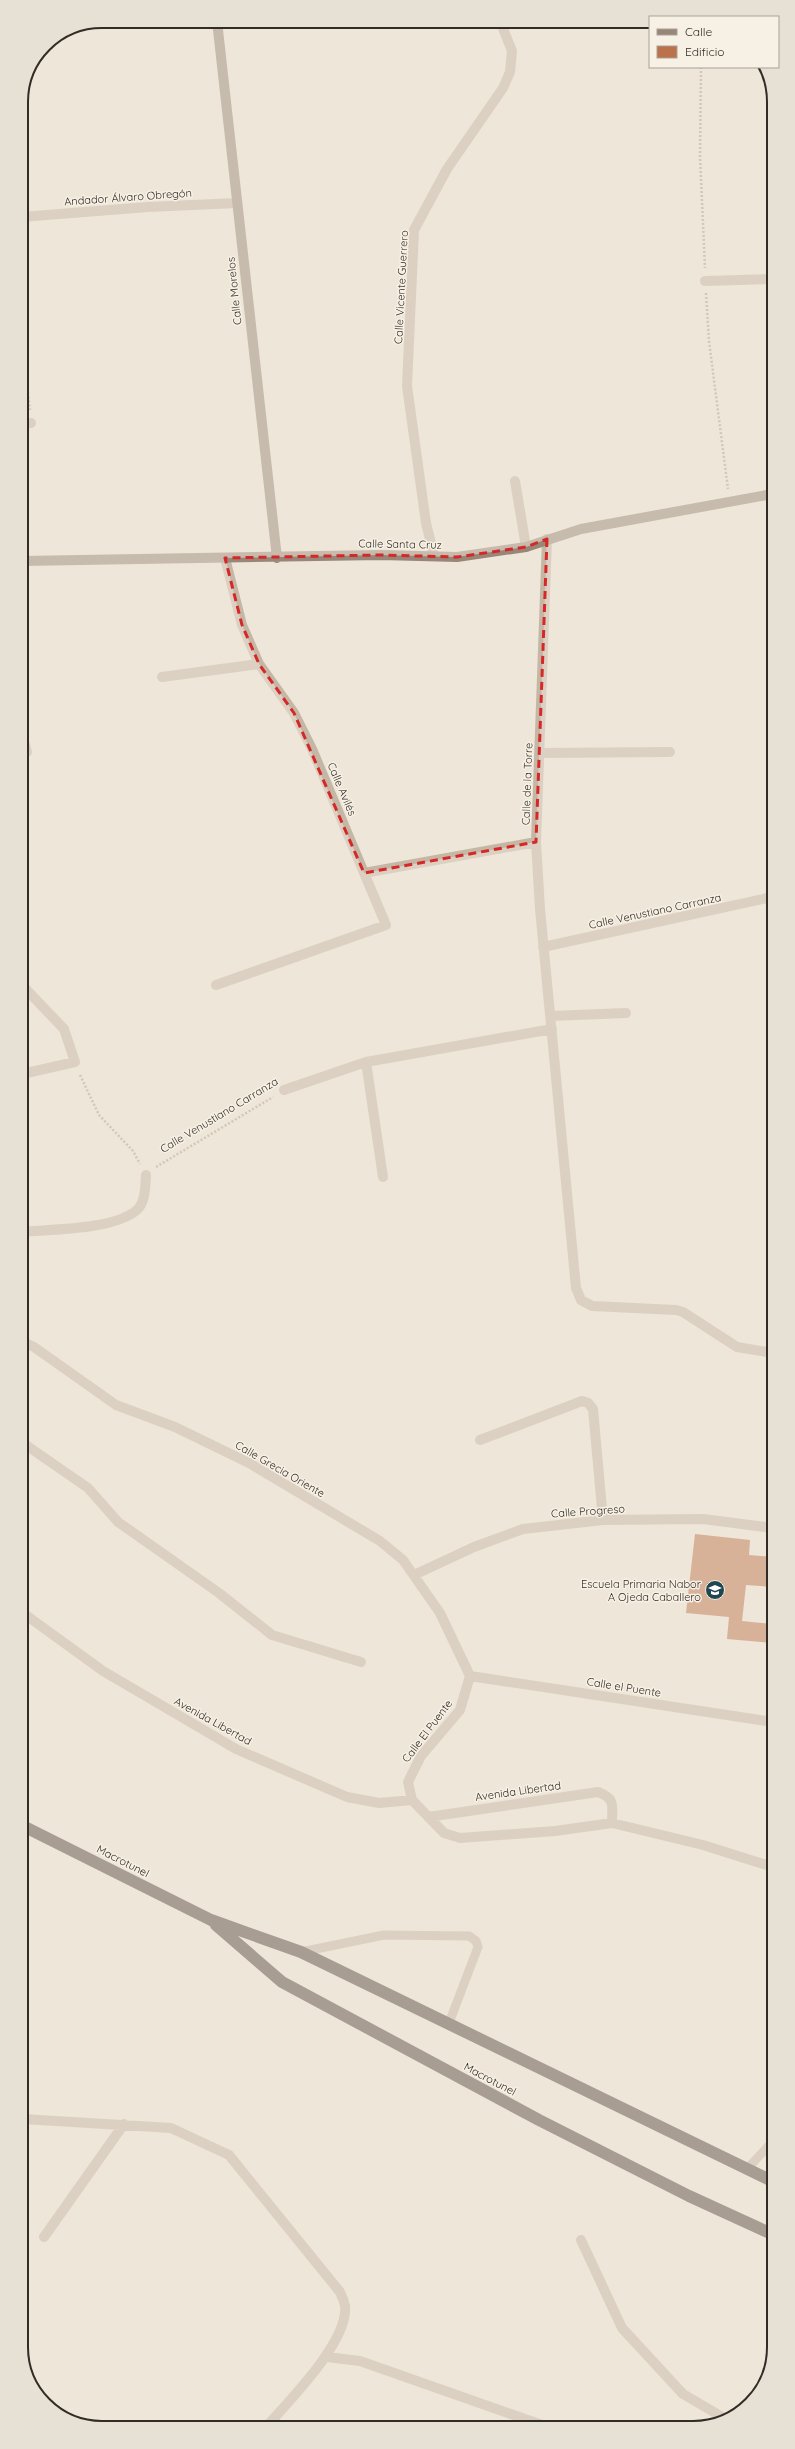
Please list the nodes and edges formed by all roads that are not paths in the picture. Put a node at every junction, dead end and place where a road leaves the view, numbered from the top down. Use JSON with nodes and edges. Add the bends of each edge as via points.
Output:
{"nodes":[{"id":1,"x":218,"y":28,"type":"edge"},
{"id":2,"x":503,"y":28,"type":"edge"},
{"id":3,"x":237,"y":203,"type":"junction"},
{"id":4,"x":28,"y":216,"type":"edge"},
{"id":5,"x":767,"y":279,"type":"edge"},
{"id":6,"x":705,"y":281,"type":"dead end"},
{"id":7,"x":515,"y":481,"type":"dead end"},
{"id":8,"x":767,"y":495,"type":"edge"},
{"id":9,"x":547,"y":539,"type":"junction"},
{"id":10,"x":526,"y":547,"type":"junction"},
{"id":11,"x":434,"y":556,"type":"junction"},
{"id":12,"x":225,"y":558,"type":"junction"},
{"id":13,"x":276,"y":558,"type":"junction"},
{"id":14,"x":28,"y":561,"type":"edge"},
{"id":15,"x":258,"y":664,"type":"junction"},
{"id":16,"x":162,"y":677,"type":"dead end"},
{"id":17,"x":670,"y":752,"type":"dead end"},
{"id":18,"x":540,"y":753,"type":"junction"},
{"id":19,"x":536,"y":842,"type":"junction"},
{"id":20,"x":364,"y":873,"type":"junction"},
{"id":21,"x":767,"y":898,"type":"edge"},
{"id":22,"x":544,"y":947,"type":"junction"},
{"id":23,"x":216,"y":985,"type":"dead end"},
{"id":24,"x":28,"y":992,"type":"edge"},
{"id":25,"x":626,"y":1013,"type":"dead end"},
{"id":26,"x":551,"y":1016,"type":"junction"},
{"id":27,"x":552,"y":1029,"type":"junction"},
{"id":28,"x":366,"y":1062,"type":"junction"},
{"id":29,"x":28,"y":1073,"type":"edge"},
{"id":30,"x":284,"y":1090,"type":"road end"},
{"id":31,"x":146,"y":1175,"type":"road end"},
{"id":32,"x":383,"y":1177,"type":"dead end"},
{"id":33,"x":28,"y":1231,"type":"edge"},
{"id":34,"x":28,"y":1344,"type":"edge"},
{"id":35,"x":767,"y":1352,"type":"edge"},
{"id":36,"x":480,"y":1440,"type":"dead end"},
{"id":37,"x":28,"y":1446,"type":"edge"},
{"id":38,"x":603,"y":1520,"type":"junction"},
{"id":39,"x":767,"y":1527,"type":"edge"},
{"id":40,"x":414,"y":1575,"type":"junction"},
{"id":41,"x":28,"y":1617,"type":"edge"},
{"id":42,"x":361,"y":1662,"type":"dead end"},
{"id":43,"x":470,"y":1676,"type":"junction"},
{"id":44,"x":767,"y":1721,"type":"edge"},
{"id":45,"x":412,"y":1800,"type":"junction"},
{"id":46,"x":428,"y":1817,"type":"junction"},
{"id":47,"x":612,"y":1823,"type":"junction"},
{"id":48,"x":28,"y":1828,"type":"edge"},
{"id":49,"x":767,"y":1865,"type":"edge"},
{"id":50,"x":211,"y":1920,"type":"junction"},
{"id":51,"x":301,"y":1952,"type":"junction"},
{"id":52,"x":449,"y":2023,"type":"junction"},
{"id":53,"x":28,"y":2119,"type":"edge"},
{"id":54,"x":124,"y":2124,"type":"junction"},
{"id":55,"x":767,"y":2148,"type":"edge"},
{"id":56,"x":747,"y":2169,"type":"junction"},
{"id":57,"x":767,"y":2179,"type":"edge"},
{"id":58,"x":767,"y":2232,"type":"edge"},
{"id":59,"x":44,"y":2237,"type":"dead end"},
{"id":60,"x":581,"y":2240,"type":"dead end"},
{"id":61,"x":327,"y":2357,"type":"junction"},
{"id":62,"x":720,"y":2415,"type":"edge"},
{"id":63,"x":271,"y":2421,"type":"edge"},
{"id":64,"x":531,"y":2421,"type":"edge"}],
"edges":[{"from":1,"to":3,"type":"street","name":"Calle Morelos"},
{"from":2,"to":11,"type":"street","name":"Calle Vicente Guerrero","via":[[512,51],[510,72],[503,88],[447,169],[414,230],[407,386],[426,523]]},
{"from":3,"to":4,"type":"street","name":"Andador Álvaro Obregón","via":[[148,206]]},
{"from":3,"to":13,"type":"street","name":"Calle Morelos"},
{"from":5,"to":6,"type":"street"},
{"from":7,"to":10,"type":"street"},
{"from":8,"to":9,"type":"street","name":"Calle Santa Cruz","via":[[581,529]]},
{"from":9,"to":10,"type":"street","name":"Calle Santa Cruz"},
{"from":9,"to":18,"type":"street","name":"Calle de la Torre"},
{"from":10,"to":11,"type":"street","name":"Calle Santa Cruz","via":[[457,557]]},
{"from":11,"to":13,"type":"street","name":"Calle Santa Cruz"},
{"from":12,"to":13,"type":"street","name":"Calle Santa Cruz"},
{"from":12,"to":14,"type":"street","name":"Calle Santa Cruz"},
{"from":12,"to":15,"type":"street","name":"Calle Avilés","via":[[242,625]]},
{"from":15,"to":16,"type":"street"},
{"from":15,"to":20,"type":"street","name":"Calle Avilés","via":[[294,713]]},
{"from":17,"to":18,"type":"street"},
{"from":18,"to":19,"type":"street","name":"Calle de la Torre"},
{"from":19,"to":20,"type":"street"},
{"from":19,"to":22,"type":"street","name":"Calle de la Torre"},
{"from":20,"to":23,"type":"street","name":"Calle Avilés","via":[[386,925]]},
{"from":21,"to":22,"type":"street","name":"Calle Venustiano Carranza"},
{"from":22,"to":26,"type":"street","name":"Calle de la Torre"},
{"from":24,"to":29,"type":"street","via":[[64,1029],[75,1062]]},
{"from":25,"to":26,"type":"street"},
{"from":26,"to":27,"type":"street","name":"Calle de la Torre"},
{"from":27,"to":28,"type":"street","name":"Calle Venustiano Carranza"},
{"from":27,"to":35,"type":"street","name":"Calle de la Torre","via":[[576,1288],[581,1300],[592,1306],[676,1310],[737,1347]]},
{"from":28,"to":30,"type":"street","name":"Calle Venustiano Carranza"},
{"from":28,"to":32,"type":"street"},
{"from":31,"to":33,"type":"street","via":[[145,1196],[137,1209],[120,1219],[100,1224]]},
{"from":34,"to":40,"type":"street","name":"Calle Grecia Oriente","via":[[116,1405],[175,1427],[248,1463],[380,1541],[403,1560]]},
{"from":36,"to":38,"type":"street","via":[[582,1401],[588,1403],[593,1409]]},
{"from":37,"to":42,"type":"street","via":[[88,1488],[118,1522],[219,1593],[272,1635]]},
{"from":38,"to":39,"type":"street","name":"Calle Progreso","via":[[703,1519]]},
{"from":38,"to":40,"type":"street","name":"Calle Progreso","via":[[523,1529],[474,1547]]},
{"from":40,"to":43,"type":"street","name":"Calle Grecia Oriente","via":[[440,1613]]},
{"from":41,"to":45,"type":"street","name":"Avenida Libertad","via":[[103,1670],[236,1749],[347,1797],[379,1803]]},
{"from":43,"to":44,"type":"street","name":"Calle el Puente"},
{"from":43,"to":45,"type":"street","name":"Calle El Puente","via":[[460,1710],[421,1756],[410,1774],[408,1782]]},
{"from":45,"to":46,"type":"street"},
{"from":46,"to":47,"type":"street","via":[[444,1833],[460,1838],[556,1831]]},
{"from":46,"to":47,"type":"street","name":"Avenida Libertad","via":[[598,1792],[612,1800]]},
{"from":47,"to":49,"type":"street","via":[[702,1845]]},
{"from":48,"to":50,"type":"highway","name":"Macrotunel"},
{"from":50,"to":51,"type":"highway","name":"Macrotunel"},
{"from":50,"to":58,"type":"highway","name":"Macrotunel","via":[[282,1982],[539,2120],[689,2196]]},
{"from":51,"to":52,"type":"highway","name":"Macrotunel"},
{"from":51,"to":52,"type":"lane","via":[[384,1935],[469,1936],[476,1941],[478,1947]]},
{"from":52,"to":56,"type":"highway","name":"Macrotunel"},
{"from":53,"to":54,"type":"street"},
{"from":54,"to":59,"type":"street"},
{"from":54,"to":61,"type":"street","via":[[171,2128],[229,2155],[340,2292],[345,2307],[343,2320]]},
{"from":55,"to":56,"type":"lane"},
{"from":56,"to":57,"type":"highway","name":"Macrotunel"},
{"from":60,"to":62,"type":"street","via":[[622,2328],[683,2394]]},
{"from":61,"to":63,"type":"street"},
{"from":61,"to":64,"type":"street","via":[[360,2361]]}]}
